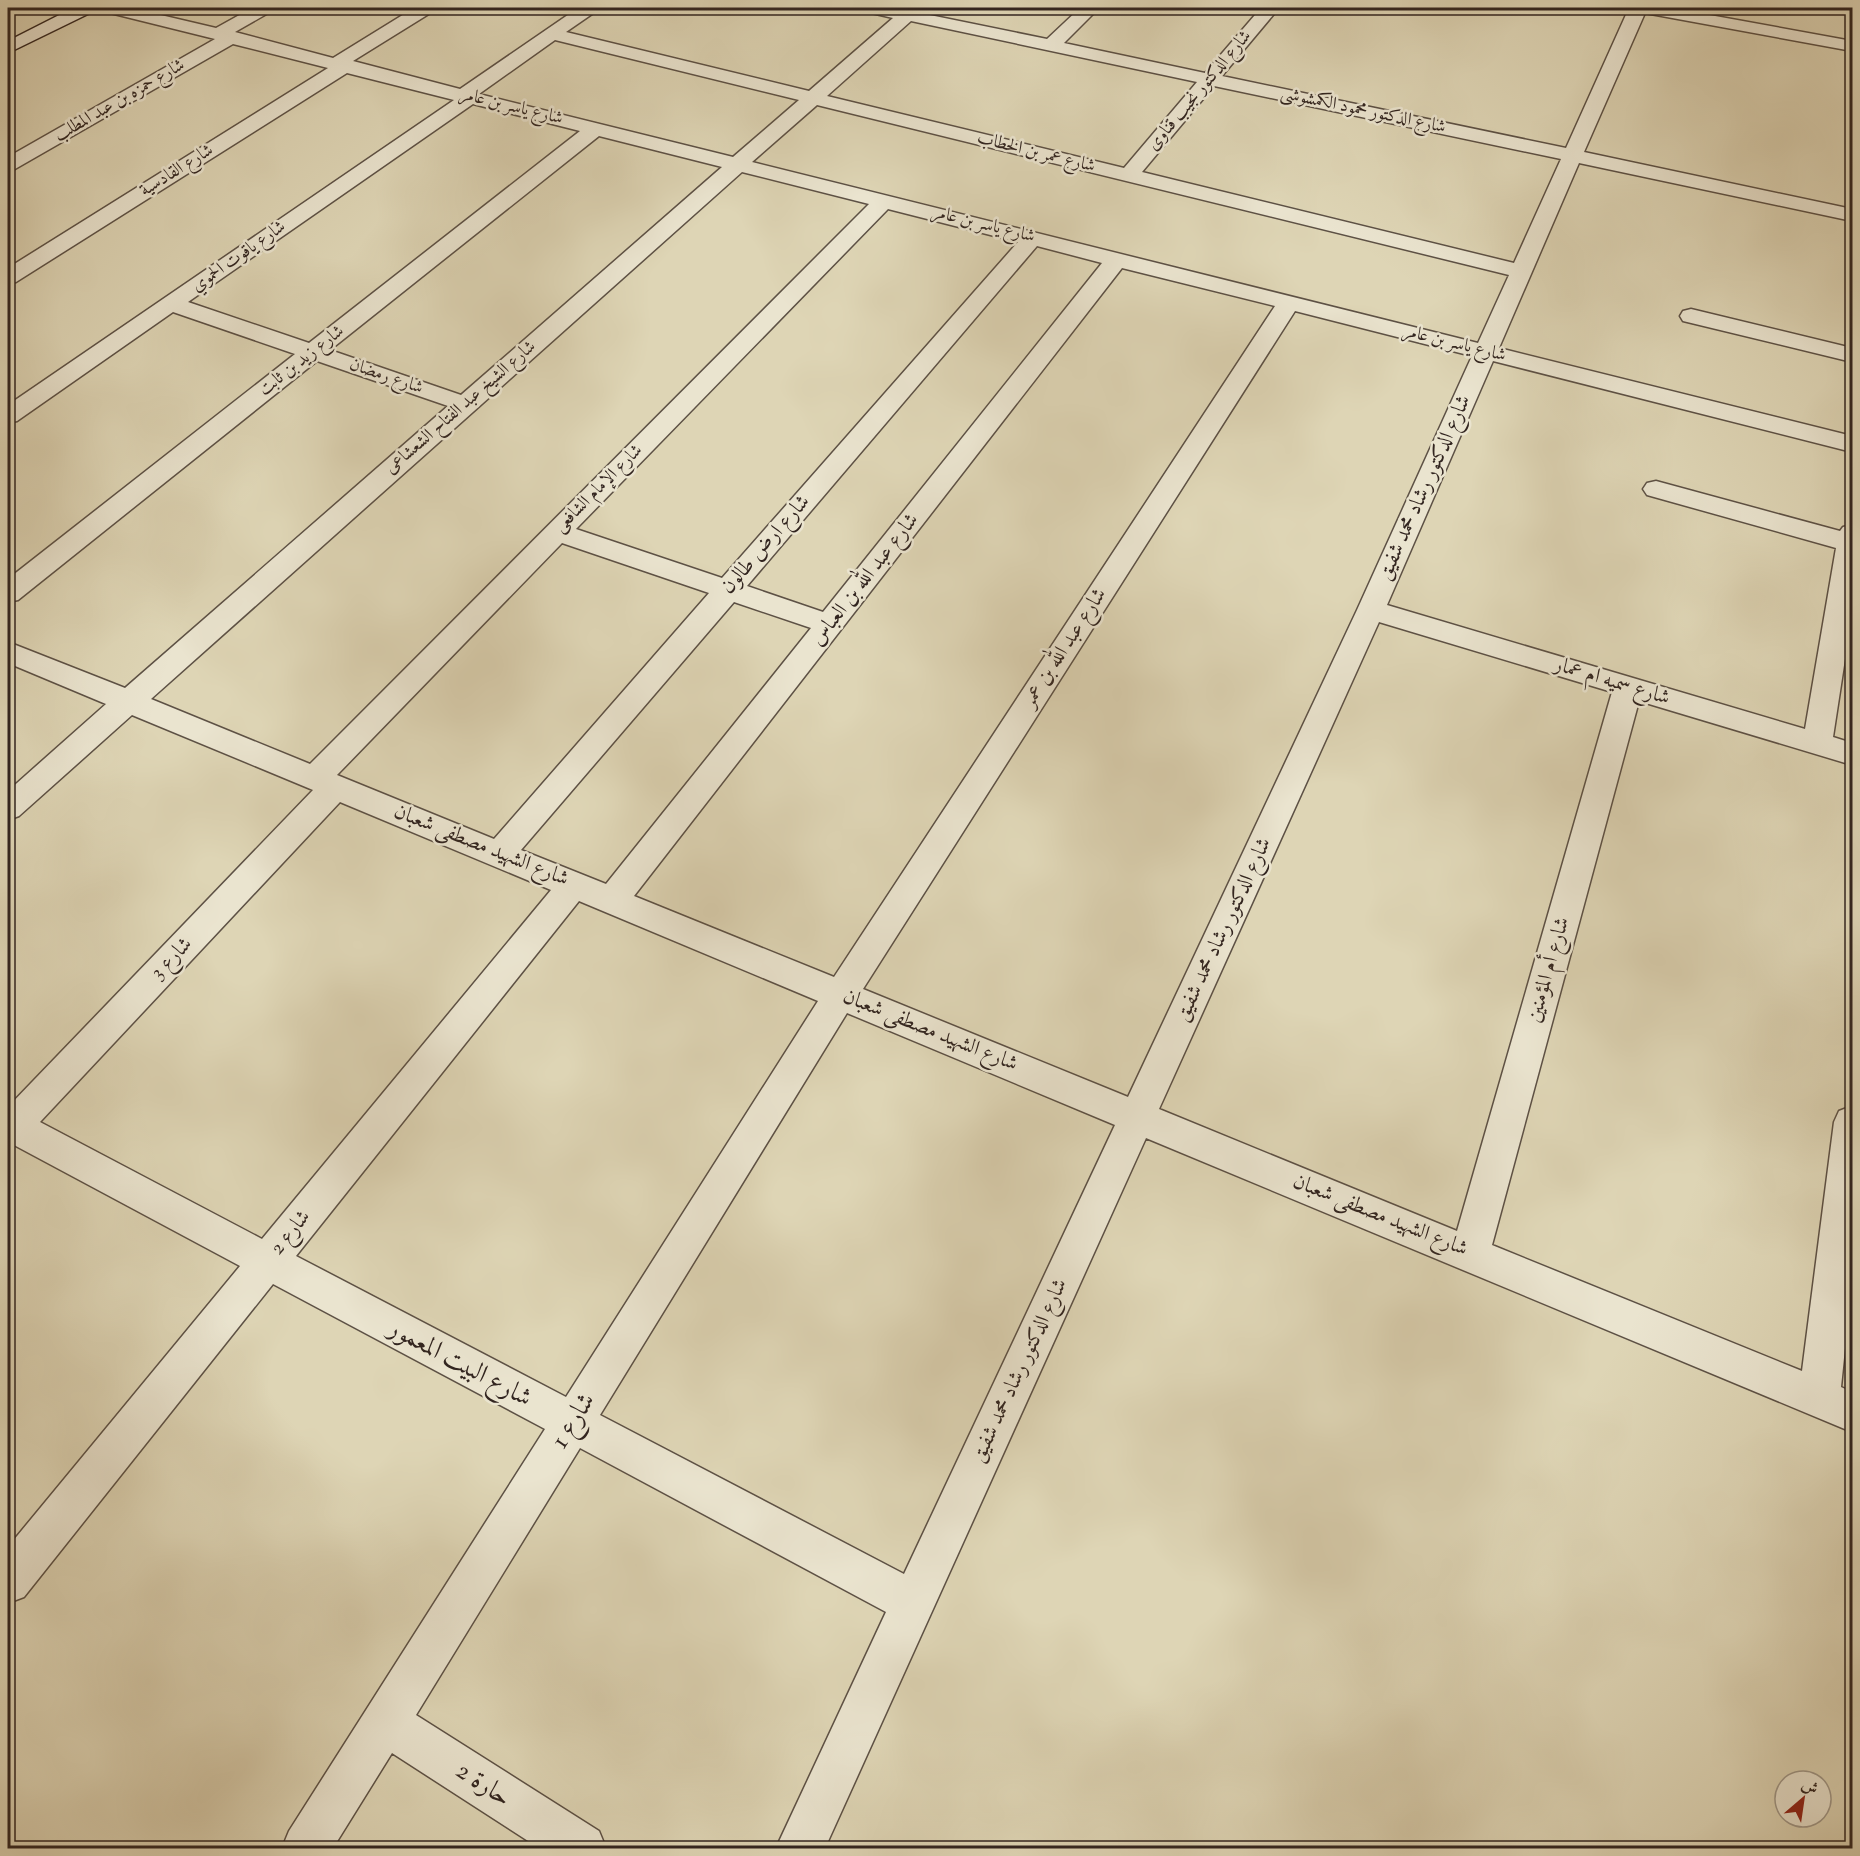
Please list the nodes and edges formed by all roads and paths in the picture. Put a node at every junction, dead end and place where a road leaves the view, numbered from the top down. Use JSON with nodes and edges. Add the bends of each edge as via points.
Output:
{"nodes":[{"id":1,"x":86,"y":8,"type":"edge"},
{"id":2,"x":112,"y":8,"type":"edge"},
{"id":3,"x":264,"y":8,"type":"edge"},
{"id":4,"x":426,"y":8,"type":"edge"},
{"id":5,"x":589,"y":8,"type":"edge"},
{"id":6,"x":873,"y":8,"type":"edge"},
{"id":7,"x":1090,"y":8,"type":"edge"},
{"id":8,"x":1270,"y":8,"type":"edge"},
{"id":9,"x":1638,"y":8,"type":"edge"},
{"id":10,"x":1645,"y":8,"type":"edge"},
{"id":11,"x":911,"y":11,"type":"edge"},
{"id":12,"x":551,"y":34,"type":"junction"},
{"id":13,"x":225,"y":35,"type":"junction"},
{"id":14,"x":1052,"y":45,"type":"junction"},
{"id":15,"x":1852,"y":46,"type":"edge"},
{"id":16,"x":8,"y":48,"type":"edge"},
{"id":17,"x":341,"y":64,"type":"junction"},
{"id":18,"x":1210,"y":79,"type":"junction"},
{"id":19,"x":468,"y":96,"type":"junction"},
{"id":20,"x":812,"y":98,"type":"junction"},
{"id":21,"x":597,"y":128,"type":"junction"},
{"id":22,"x":1572,"y":155,"type":"junction"},
{"id":23,"x":737,"y":164,"type":"junction"},
{"id":24,"x":8,"y":165,"type":"edge"},
{"id":25,"x":1129,"y":175,"type":"junction"},
{"id":26,"x":884,"y":201,"type":"junction"},
{"id":27,"x":1852,"y":215,"type":"edge"},
{"id":28,"x":1033,"y":238,"type":"junction"},
{"id":29,"x":1117,"y":259,"type":"junction"},
{"id":30,"x":1521,"y":271,"type":"junction"},
{"id":31,"x":8,"y":277,"type":"edge"},
{"id":32,"x":1289,"y":303,"type":"junction"},
{"id":33,"x":171,"y":304,"type":"junction"},
{"id":34,"x":1691,"y":316,"type":"dead end"},
{"id":35,"x":313,"y":352,"type":"junction"},
{"id":36,"x":1485,"y":352,"type":"junction"},
{"id":37,"x":1852,"y":355,"type":"edge"},
{"id":38,"x":465,"y":404,"type":"junction"},
{"id":39,"x":8,"y":416,"type":"edge"},
{"id":40,"x":1852,"y":444,"type":"edge"},
{"id":41,"x":1656,"y":489,"type":"dead end"},
{"id":42,"x":557,"y":532,"type":"junction"},
{"id":43,"x":1852,"y":538,"type":"edge"},
{"id":44,"x":727,"y":590,"type":"junction"},
{"id":45,"x":8,"y":593,"type":"edge"},
{"id":46,"x":1371,"y":610,"type":"junction"},
{"id":47,"x":830,"y":624,"type":"junction"},
{"id":48,"x":8,"y":651,"type":"edge"},
{"id":49,"x":1628,"y":687,"type":"junction"},
{"id":50,"x":129,"y":701,"type":"junction"},
{"id":51,"x":1817,"y":743,"type":"junction"},
{"id":52,"x":1852,"y":754,"type":"edge"},
{"id":53,"x":325,"y":782,"type":"junction"},
{"id":54,"x":8,"y":808,"type":"edge"},
{"id":55,"x":500,"y":853,"type":"junction"},
{"id":56,"x":574,"y":884,"type":"junction"},
{"id":57,"x":612,"y":900,"type":"junction"},
{"id":58,"x":841,"y":994,"type":"junction"},
{"id":59,"x":1138,"y":1116,"type":"junction"},
{"id":60,"x":1852,"y":1122,"type":"edge"},
{"id":61,"x":9,"y":1127,"type":"edge"},
{"id":62,"x":1470,"y":1254,"type":"junction"},
{"id":63,"x":267,"y":1261,"type":"junction"},
{"id":64,"x":1836,"y":1405,"type":"edge"},
{"id":65,"x":573,"y":1423,"type":"junction"},
{"id":66,"x":8,"y":1581,"type":"edge"},
{"id":67,"x":913,"y":1602,"type":"junction"},
{"id":68,"x":385,"y":1722,"type":"junction"},
{"id":69,"x":306,"y":1848,"type":"edge"},
{"id":70,"x":582,"y":1848,"type":"edge"},
{"id":71,"x":800,"y":1848,"type":"edge"}],
"edges":[{"from":1,"to":16,"type":"street"},
{"from":2,"to":13,"type":"street","name":"شارع ياسر بن عامر"},
{"from":3,"to":13,"type":"street"},
{"from":4,"to":17,"type":"street"},
{"from":5,"to":12,"type":"street","name":"شارع ياقوت الحموي"},
{"from":6,"to":11,"type":"street","name":"شارع الدكتور محمود الكمشوشى"},
{"from":7,"to":14,"type":"street"},
{"from":8,"to":18,"type":"street","name":"شارع الدكتور نجيب قناوى"},
{"from":9,"to":22,"type":"street","name":"شارع الدكتور رشاد محمد شفيق"},
{"from":10,"to":15,"type":"street"},
{"from":11,"to":14,"type":"street","name":"شارع الدكتور محمود الكمشوشى"},
{"from":11,"to":20,"type":"street","name":"شارع الشيخ عبد الفتاح الشعشاعى"},
{"from":12,"to":19,"type":"street","name":"شارع ياقوت الحموي"},
{"from":12,"to":20,"type":"street","name":"شارع عمر بن الخطاب"},
{"from":13,"to":17,"type":"street","name":"شارع ياسر بن عامر"},
{"from":13,"to":24,"type":"street","name":"شارع حمزه بن عبد المطلب"},
{"from":14,"to":18,"type":"street","name":"شارع الدكتور محمود الكمشوشى"},
{"from":17,"to":19,"type":"street","name":"شارع ياسر بن عامر"},
{"from":17,"to":31,"type":"street","name":"شارع القادسية"},
{"from":18,"to":22,"type":"street","name":"شارع الدكتور محمود الكمشوشى"},
{"from":18,"to":25,"type":"street","name":"شارع الدكتور نجيب قناوى"},
{"from":19,"to":21,"type":"street","name":"شارع ياسر بن عامر"},
{"from":19,"to":33,"type":"street","name":"شارع ياقوت الحموي"},
{"from":20,"to":23,"type":"street","name":"شارع الشيخ عبد الفتاح الشعشاعى"},
{"from":20,"to":25,"type":"street","name":"شارع عمر بن الخطاب"},
{"from":21,"to":23,"type":"street","name":"شارع ياسر بن عامر"},
{"from":21,"to":35,"type":"street","name":"شارع زيد بن ثابت"},
{"from":22,"to":27,"type":"street","name":"شارع الدكتور محمود الكمشوشى"},
{"from":22,"to":30,"type":"street","name":"شارع الدكتور رشاد محمد شفيق"},
{"from":23,"to":26,"type":"street","name":"شارع ياسر بن عامر"},
{"from":23,"to":38,"type":"street","name":"شارع الشيخ عبد الفتاح الشعشاعى"},
{"from":25,"to":30,"type":"street","name":"شارع عمر بن الخطاب"},
{"from":26,"to":28,"type":"street","name":"شارع ياسر بن عامر"},
{"from":26,"to":42,"type":"street","name":"شارع الإمام الشافعى"},
{"from":28,"to":29,"type":"street","name":"شارع ياسر بن عامر"},
{"from":28,"to":44,"type":"street","name":"شارع ارض طالون"},
{"from":29,"to":32,"type":"street","name":"شارع ياسر بن عامر"},
{"from":29,"to":47,"type":"street","name":"شارع عبد الله بن العباس"},
{"from":30,"to":36,"type":"street","name":"شارع الدكتور رشاد محمد شفيق"},
{"from":32,"to":36,"type":"street","name":"شارع ياسر بن عامر"},
{"from":32,"to":58,"type":"street","name":"شارع عبد الله بن عمر"},
{"from":33,"to":35,"type":"street","name":"شارع رمضان"},
{"from":33,"to":39,"type":"street","name":"شارع ياقوت الحموي"},
{"from":34,"to":37,"type":"street"},
{"from":35,"to":38,"type":"street","name":"شارع رمضان"},
{"from":35,"to":45,"type":"street","name":"شارع زيد بن ثابت"},
{"from":36,"to":40,"type":"street","name":"شارع ياسر بن عامر"},
{"from":36,"to":46,"type":"street","name":"شارع الدكتور رشاد محمد شفيق"},
{"from":38,"to":50,"type":"street","name":"شارع الشيخ عبد الفتاح الشعشاعى"},
{"from":41,"to":43,"type":"street"},
{"from":42,"to":44,"type":"street"},
{"from":42,"to":53,"type":"street","name":"شارع الإمام الشافعى"},
{"from":43,"to":51,"type":"street"},
{"from":44,"to":47,"type":"street"},
{"from":44,"to":55,"type":"street","name":"شارع ارض طالون"},
{"from":46,"to":49,"type":"street","name":"شارع سميه ام عمار"},
{"from":46,"to":59,"type":"street","name":"شارع الدكتور رشاد محمد شفيق"},
{"from":47,"to":57,"type":"street","name":"شارع عبد الله بن العباس"},
{"from":48,"to":50,"type":"street","name":"شارع الشهيد مصطفى شعبان"},
{"from":49,"to":51,"type":"street","name":"شارع سميه ام عمار"},
{"from":49,"to":62,"type":"street","name":"شارع أم المؤمنين"},
{"from":50,"to":53,"type":"street","name":"شارع الشهيد مصطفى شعبان"},
{"from":50,"to":54,"type":"street","name":"شارع الشيخ عبد الفتاح الشعشاعى"},
{"from":51,"to":52,"type":"street","name":"شارع سميه ام عمار"},
{"from":53,"to":55,"type":"street","name":"شارع الشهيد مصطفى شعبان"},
{"from":53,"to":61,"type":"street","name":"شارع 3"},
{"from":55,"to":56,"type":"street","name":"شارع الشهيد مصطفى شعبان"},
{"from":56,"to":57,"type":"street","name":"شارع الشهيد مصطفى شعبان"},
{"from":56,"to":63,"type":"street","name":"شارع 2"},
{"from":57,"to":58,"type":"street","name":"شارع الشهيد مصطفى شعبان"},
{"from":58,"to":59,"type":"street","name":"شارع الشهيد مصطفى شعبان"},
{"from":58,"to":65,"type":"street","name":"شارع 1"},
{"from":59,"to":62,"type":"street","name":"شارع الشهيد مصطفى شعبان"},
{"from":59,"to":67,"type":"street","name":"شارع الدكتور رشاد محمد شفيق"},
{"from":60,"to":64,"type":"street"},
{"from":61,"to":63,"type":"street","name":"شارع البيت المعمور"},
{"from":62,"to":64,"type":"street","name":"شارع الشهيد مصطفى شعبان"},
{"from":63,"to":65,"type":"street","name":"شارع البيت المعمور"},
{"from":63,"to":66,"type":"street","name":"شارع 2"},
{"from":65,"to":67,"type":"street","name":"شارع البيت المعمور"},
{"from":65,"to":68,"type":"street","name":"شارع 1"},
{"from":67,"to":71,"type":"street","name":"شارع الدكتور رشاد محمد شفيق"},
{"from":68,"to":69,"type":"street","name":"شارع 1"},
{"from":68,"to":70,"type":"street","name":"حارة 2"}]}
